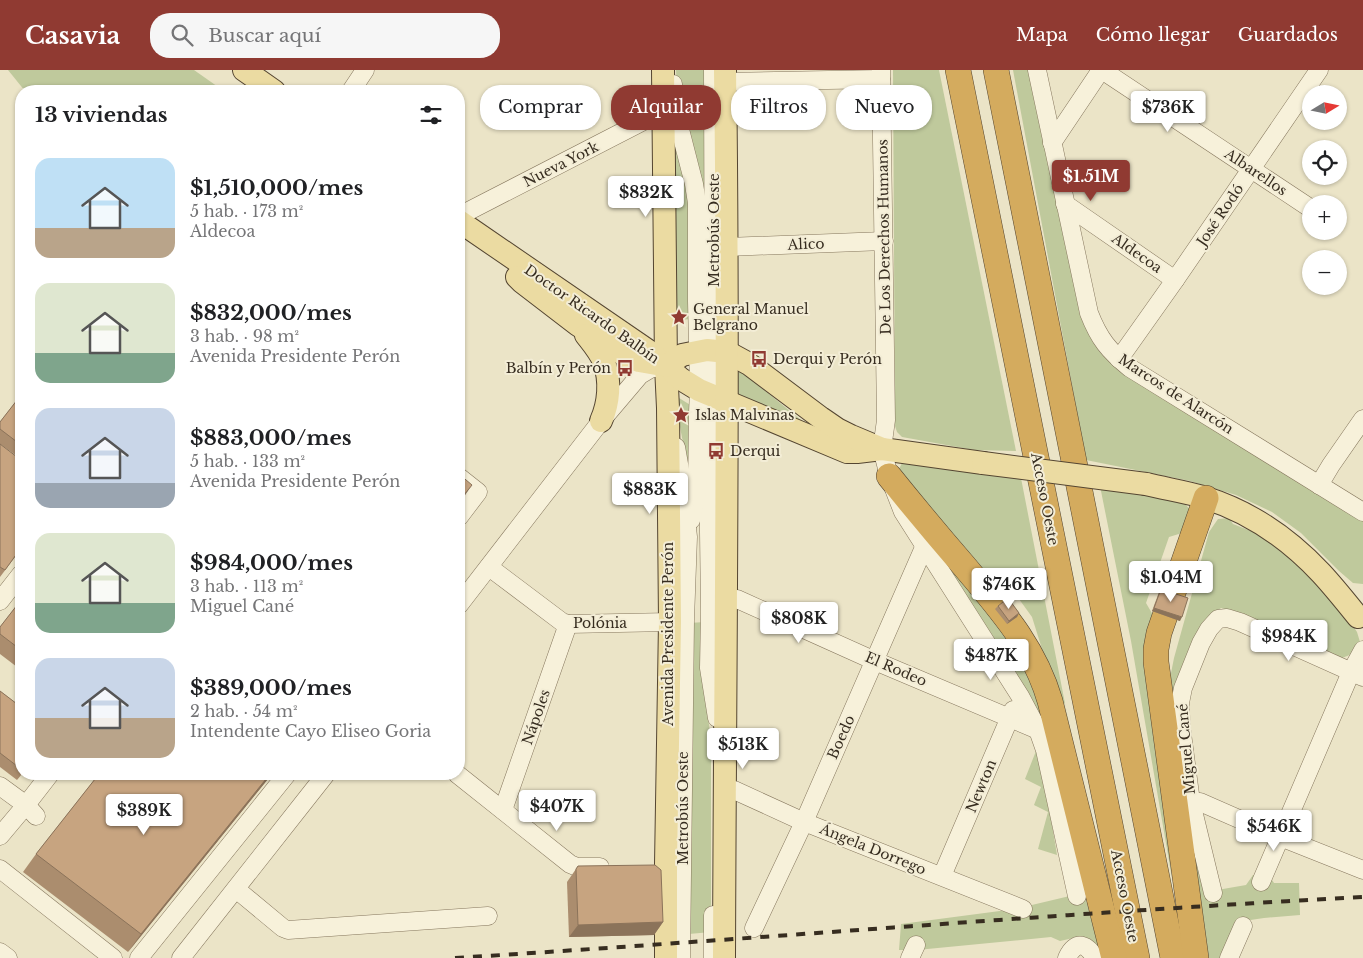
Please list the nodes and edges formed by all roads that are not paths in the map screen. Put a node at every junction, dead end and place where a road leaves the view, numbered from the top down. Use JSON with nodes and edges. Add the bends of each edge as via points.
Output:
{"nodes":[{"id":1,"x":244,"y":70,"type":"edge"},
{"id":2,"x":366,"y":70,"type":"edge"},
{"id":3,"x":663,"y":70,"type":"edge"},
{"id":4,"x":673,"y":70,"type":"edge"},
{"id":5,"x":958,"y":70,"type":"edge"},
{"id":6,"x":996,"y":70,"type":"edge"},
{"id":7,"x":1037,"y":70,"type":"edge"},
{"id":8,"x":1101,"y":70,"type":"edge"},
{"id":9,"x":1319,"y":70,"type":"edge"},
{"id":10,"x":721,"y":74,"type":"edge"},
{"id":11,"x":881,"y":75,"type":"edge"},
{"id":12,"x":265,"y":85,"type":"edge"},
{"id":13,"x":355,"y":85,"type":"edge"},
{"id":14,"x":663,"y":85,"type":"edge"},
{"id":15,"x":626,"y":130,"type":"edge"},
{"id":16,"x":663,"y":130,"type":"edge"},
{"id":17,"x":1052,"y":143,"type":"junction"},
{"id":18,"x":1252,"y":168,"type":"junction"},
{"id":19,"x":1302,"y":202,"type":"edge"},
{"id":20,"x":1065,"y":204,"type":"junction"},
{"id":21,"x":465,"y":213,"type":"edge"},
{"id":22,"x":468,"y":227,"type":"edge"},
{"id":23,"x":1099,"y":227,"type":"junction"},
{"id":24,"x":884,"y":242,"type":"junction"},
{"id":25,"x":1073,"y":242,"type":"junction"},
{"id":26,"x":727,"y":247,"type":"junction"},
{"id":27,"x":1175,"y":280,"type":"junction"},
{"id":28,"x":578,"y":325,"type":"junction"},
{"id":29,"x":714,"y":351,"type":"junction"},
{"id":30,"x":1119,"y":359,"type":"junction"},
{"id":31,"x":666,"y":366,"type":"junction"},
{"id":32,"x":714,"y":396,"type":"junction"},
{"id":33,"x":668,"y":408,"type":"junction"},
{"id":34,"x":1363,"y":419,"type":"edge"},
{"id":35,"x":601,"y":421,"type":"junction"},
{"id":36,"x":882,"y":449,"type":"junction"},
{"id":37,"x":888,"y":476,"type":"junction"},
{"id":38,"x":465,"y":482,"type":"edge"},
{"id":39,"x":1319,"y":485,"type":"junction"},
{"id":40,"x":1206,"y":498,"type":"junction"},
{"id":41,"x":465,"y":509,"type":"edge"},
{"id":42,"x":1363,"y":512,"type":"edge"},
{"id":43,"x":688,"y":537,"type":"junction"},
{"id":44,"x":924,"y":546,"type":"junction"},
{"id":45,"x":489,"y":567,"type":"junction"},
{"id":46,"x":15,"y":582,"type":"edge"},
{"id":47,"x":465,"y":597,"type":"edge"},
{"id":48,"x":0,"y":601,"type":"edge"},
{"id":49,"x":718,"y":606,"type":"junction"},
{"id":50,"x":1361,"y":618,"type":"edge"},
{"id":51,"x":677,"y":621,"type":"junction"},
{"id":52,"x":568,"y":624,"type":"junction"},
{"id":53,"x":1363,"y":650,"type":"edge"},
{"id":54,"x":875,"y":661,"type":"junction"},
{"id":55,"x":1357,"y":674,"type":"edge"},
{"id":56,"x":1020,"y":696,"type":"junction"},
{"id":57,"x":1009,"y":718,"type":"junction"},
{"id":58,"x":1038,"y":730,"type":"junction"},
{"id":59,"x":47,"y":780,"type":"edge"},
{"id":60,"x":282,"y":780,"type":"edge"},
{"id":61,"x":321,"y":780,"type":"edge"},
{"id":62,"x":465,"y":780,"type":"edge"},
{"id":63,"x":0,"y":786,"type":"edge"},
{"id":64,"x":724,"y":788,"type":"junction"},
{"id":65,"x":1191,"y":802,"type":"junction"},
{"id":66,"x":503,"y":810,"type":"junction"},
{"id":67,"x":31,"y":811,"type":"junction"},
{"id":68,"x":804,"y":822,"type":"junction"},
{"id":69,"x":0,"y":836,"type":"edge"},
{"id":70,"x":1280,"y":837,"type":"junction"},
{"id":71,"x":616,"y":866,"type":"edge"},
{"id":72,"x":0,"y":870,"type":"edge"},
{"id":73,"x":1363,"y":870,"type":"edge"},
{"id":74,"x":942,"y":876,"type":"junction"},
{"id":75,"x":1261,"y":882,"type":"dead end"},
{"id":76,"x":236,"y":889,"type":"junction"},
{"id":77,"x":1213,"y":893,"type":"dead end"},
{"id":78,"x":1077,"y":896,"type":"dead end"},
{"id":79,"x":1023,"y":909,"type":"dead end"},
{"id":80,"x":488,"y":916,"type":"dead end"},
{"id":81,"x":1243,"y":926,"type":"dead end"},
{"id":82,"x":754,"y":928,"type":"dead end"},
{"id":83,"x":0,"y":952,"type":"edge"},
{"id":84,"x":1089,"y":952,"type":"edge"},
{"id":85,"x":8,"y":958,"type":"edge"},
{"id":86,"x":113,"y":958,"type":"edge"},
{"id":87,"x":139,"y":958,"type":"edge"},
{"id":88,"x":181,"y":958,"type":"edge"},
{"id":89,"x":666,"y":958,"type":"edge"},
{"id":90,"x":681,"y":958,"type":"edge"},
{"id":91,"x":712,"y":958,"type":"edge"},
{"id":92,"x":724,"y":958,"type":"edge"},
{"id":93,"x":1067,"y":958,"type":"edge"},
{"id":94,"x":1114,"y":958,"type":"edge"},
{"id":95,"x":1137,"y":958,"type":"edge"},
{"id":96,"x":1173,"y":958,"type":"edge"},
{"id":97,"x":1196,"y":958,"type":"edge"},
{"id":98,"x":1229,"y":958,"type":"edge"}],
"edges":[{"from":1,"to":12,"type":"main road"},
{"from":2,"to":13,"type":"street"},
{"from":3,"to":14,"type":"main road","name":"Avenida Presidente Perón"},
{"from":4,"to":29,"type":"street","name":"Metrobús Oeste","via":[[674,106],[697,203],[697,302]]},
{"from":5,"to":95,"type":"highway","name":"Acceso Oeste"},
{"from":6,"to":96,"type":"highway"},
{"from":7,"to":17,"type":"street","name":"Marcos de Alarcón"},
{"from":8,"to":17,"type":"street"},
{"from":8,"to":18,"type":"street","name":"Albarellos"},
{"from":9,"to":18,"type":"street","name":"José Rodó"},
{"from":10,"to":11,"type":"street"},
{"from":10,"to":26,"type":"main road"},
{"from":10,"to":29,"type":"street","name":"Metrobús Oeste"},
{"from":11,"to":24,"type":"street","name":"De Los Derechos Humanos"},
{"from":15,"to":21,"type":"street","name":"Nueva York"},
{"from":16,"to":31,"type":"main road","name":"Avenida Presidente Perón"},
{"from":17,"to":20,"type":"street","name":"Marcos de Alarcón"},
{"from":18,"to":19,"type":"street","name":"Albarellos"},
{"from":18,"to":27,"type":"street","name":"José Rodó"},
{"from":20,"to":23,"type":"street","name":"Aldecoa"},
{"from":20,"to":25,"type":"street","name":"Marcos de Alarcón"},
{"from":22,"to":28,"type":"main road","via":[[522,282]]},
{"from":22,"to":31,"type":"main road","name":"Doctor Ricardo Balbín"},
{"from":23,"to":25,"type":"street","name":"Aldecoa","via":[[1084,230]]},
{"from":23,"to":27,"type":"street","name":"Aldecoa"},
{"from":24,"to":26,"type":"street","name":"Alico"},
{"from":24,"to":36,"type":"street","name":"De Los Derechos Humanos","via":[[886,420]]},
{"from":25,"to":30,"type":"street","name":"Marcos de Alarcón","via":[[1095,329]]},
{"from":26,"to":29,"type":"main road"},
{"from":27,"to":30,"type":"street","name":"José Rodó"},
{"from":28,"to":31,"type":"main road","via":[[629,358]]},
{"from":28,"to":35,"type":"main road","via":[[604,362],[608,395]]},
{"from":29,"to":31,"type":"main road","via":[[682,355]]},
{"from":29,"to":32,"type":"main road"},
{"from":29,"to":32,"type":"street","name":"Metrobús Oeste"},
{"from":29,"to":36,"type":"main road","via":[[748,364],[837,429]]},
{"from":30,"to":39,"type":"street","name":"Marcos de Alarcón"},
{"from":31,"to":32,"type":"main road","name":"Doctor Ricardo Balbín","via":[[681,380]]},
{"from":31,"to":33,"type":"main road","name":"Avenida Presidente Perón"},
{"from":31,"to":35,"type":"street","via":[[650,369],[640,376]]},
{"from":32,"to":36,"type":"main road","name":"Doctor Ricardo Balbín","via":[[846,452]]},
{"from":32,"to":43,"type":"street","name":"Metrobús Oeste","via":[[698,413],[697,492]]},
{"from":32,"to":49,"type":"main road"},
{"from":33,"to":43,"type":"street","name":"Metrobús Oeste","via":[[682,481]]},
{"from":33,"to":51,"type":"main road","name":"Avenida Presidente Perón"},
{"from":34,"to":39,"type":"street"},
{"from":35,"to":45,"type":"street"},
{"from":36,"to":37,"type":"street","name":"De Los Derechos Humanos"},
{"from":36,"to":40,"type":"main road","bridge":true,"via":[[1146,484]]},
{"from":37,"to":44,"type":"street","name":"De Los Derechos Humanos","via":[[902,512]]},
{"from":37,"to":94,"type":"highway","via":[[1005,615],[1042,675]]},
{"from":38,"to":41,"type":"street","via":[[478,492]]},
{"from":39,"to":42,"type":"street","name":"Marcos de Alarcón"},
{"from":40,"to":50,"type":"main road","via":[[1268,527],[1322,574]]},
{"from":40,"to":97,"type":"highway","via":[[1156,648]]},
{"from":43,"to":51,"type":"street","name":"Metrobús Oeste"},
{"from":44,"to":54,"type":"street","name":"Boedo"},
{"from":44,"to":56,"type":"street","name":"De Los Derechos Humanos"},
{"from":45,"to":47,"type":"street"},
{"from":45,"to":52,"type":"street","name":"Polónia"},
{"from":46,"to":48,"type":"street"},
{"from":49,"to":51,"type":"street","name":"Polónia","via":[[701,616]]},
{"from":49,"to":54,"type":"street","name":"El Rodeo","via":[[737,599]]},
{"from":49,"to":64,"type":"main road"},
{"from":49,"to":91,"type":"street","via":[[721,634]]},
{"from":51,"to":52,"type":"street","name":"Polónia"},
{"from":51,"to":89,"type":"main road","name":"Avenida Presidente Perón","via":[[656,865]]},
{"from":51,"to":90,"type":"street","name":"Metrobús Oeste"},
{"from":52,"to":66,"type":"street","name":"Nápoles"},
{"from":53,"to":55,"type":"street"},
{"from":54,"to":57,"type":"street","name":"El Rodeo"},
{"from":54,"to":68,"type":"street","name":"Boedo"},
{"from":55,"to":65,"type":"street","name":"Miguel Cané","via":[[1240,622],[1218,619],[1201,643],[1180,703]]},
{"from":55,"to":70,"type":"street"},
{"from":56,"to":57,"type":"street","name":"Newton"},
{"from":56,"to":58,"type":"street","name":"De Los Derechos Humanos"},
{"from":57,"to":58,"type":"street","name":"El Rodeo"},
{"from":57,"to":74,"type":"street","name":"Newton"},
{"from":58,"to":78,"type":"street","name":"De Los Derechos Humanos","via":[[1046,750]]},
{"from":59,"to":67,"type":"street"},
{"from":60,"to":87,"type":"street"},
{"from":61,"to":76,"type":"street"},
{"from":62,"to":66,"type":"street"},
{"from":63,"to":67,"type":"street"},
{"from":64,"to":68,"type":"street","name":"Ángela Dorrego"},
{"from":64,"to":92,"type":"main road"},
{"from":65,"to":70,"type":"street","via":[[1200,802]]},
{"from":65,"to":77,"type":"street","name":"Miguel Cané"},
{"from":66,"to":71,"type":"street","via":[[570,864],[577,867]]},
{"from":67,"to":69,"type":"street"},
{"from":68,"to":74,"type":"street","name":"Ángela Dorrego"},
{"from":68,"to":82,"type":"street","name":"Boedo"},
{"from":70,"to":73,"type":"street"},
{"from":70,"to":75,"type":"street"},
{"from":72,"to":86,"type":"street"},
{"from":74,"to":79,"type":"street","name":"Ángela Dorrego"},
{"from":76,"to":80,"type":"street","via":[[288,930]]},
{"from":76,"to":88,"type":"street"},
{"from":81,"to":98,"type":"street"},
{"from":83,"to":85,"type":"street"},
{"from":84,"to":93,"type":"street","via":[[1077,946]]}]}
